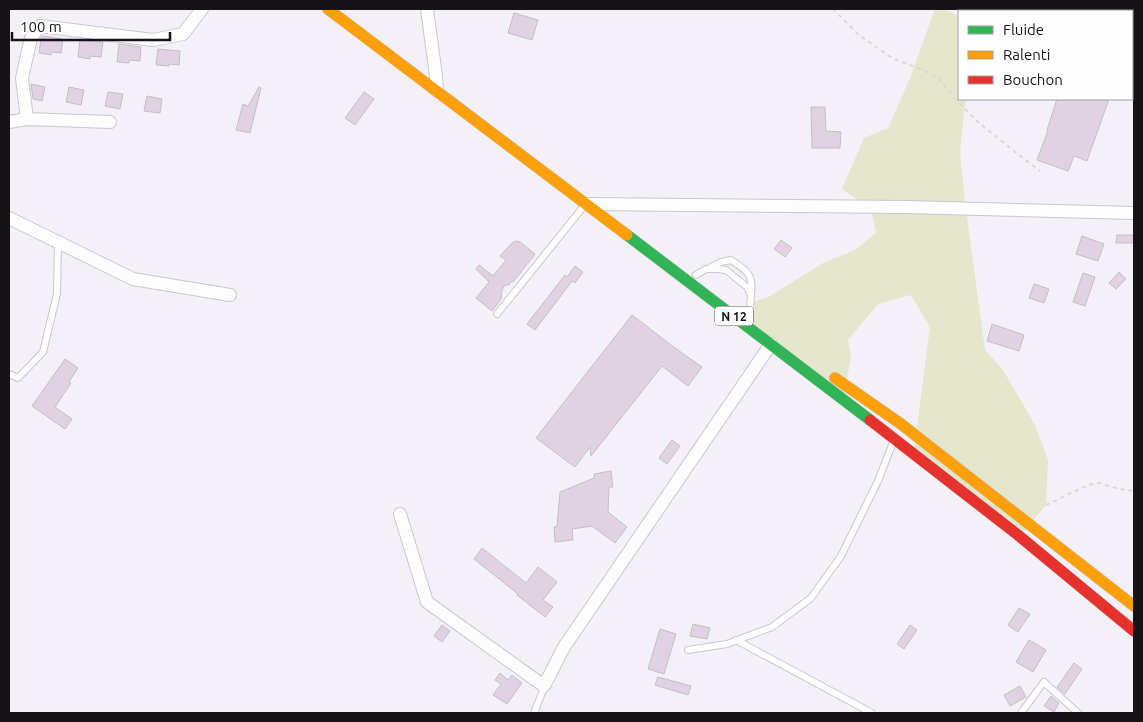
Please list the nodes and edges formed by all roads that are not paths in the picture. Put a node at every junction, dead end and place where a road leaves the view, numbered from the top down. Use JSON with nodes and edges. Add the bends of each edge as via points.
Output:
{"nodes":[{"id":1,"x":202,"y":9,"type":"edge"},
{"id":2,"x":328,"y":9,"type":"edge"},
{"id":3,"x":427,"y":9,"type":"edge"},
{"id":4,"x":420,"y":64,"type":"dead end"},
{"id":5,"x":436,"y":76,"type":"junction"},
{"id":6,"x":436,"y":91,"type":"junction"},
{"id":7,"x":27,"y":119,"type":"junction"},
{"id":8,"x":9,"y":122,"type":"edge"},
{"id":9,"x":110,"y":122,"type":"dead end"},
{"id":10,"x":586,"y":204,"type":"junction"},
{"id":11,"x":601,"y":204,"type":"junction"},
{"id":12,"x":1134,"y":213,"type":"edge"},
{"id":13,"x":9,"y":218,"type":"edge"},
{"id":14,"x":58,"y":243,"type":"junction"},
{"id":15,"x":706,"y":269,"type":"junction"},
{"id":16,"x":696,"y":275,"type":"junction"},
{"id":17,"x":230,"y":295,"type":"dead end"},
{"id":18,"x":751,"y":295,"type":"junction"},
{"id":19,"x":497,"y":314,"type":"dead end"},
{"id":20,"x":750,"y":317,"type":"junction"},
{"id":21,"x":771,"y":344,"type":"junction"},
{"id":22,"x":792,"y":347,"type":"dead end"},
{"id":23,"x":823,"y":369,"type":"dead end"},
{"id":24,"x":9,"y":374,"type":"edge"},
{"id":25,"x":895,"y":439,"type":"junction"},
{"id":26,"x":400,"y":514,"type":"dead end"},
{"id":27,"x":1134,"y":606,"type":"edge"},
{"id":28,"x":1134,"y":631,"type":"edge"},
{"id":29,"x":736,"y":640,"type":"junction"},
{"id":30,"x":688,"y":650,"type":"dead end"},
{"id":31,"x":544,"y":686,"type":"junction"},
{"id":32,"x":534,"y":713,"type":"edge"},
{"id":33,"x":872,"y":713,"type":"edge"},
{"id":34,"x":1021,"y":713,"type":"edge"},
{"id":35,"x":1078,"y":713,"type":"edge"}],
"edges":[{"from":1,"to":7,"type":"street","via":[[183,34],[153,40],[40,26],[31,38],[22,78]]},
{"from":2,"to":6,"type":"main road","number":"N 12"},
{"from":3,"to":5,"type":"street"},
{"from":4,"to":5,"type":"main road","number":"N 12"},
{"from":5,"to":6,"type":"street"},
{"from":5,"to":11,"type":"main road","number":"N 12"},
{"from":6,"to":10,"type":"main road","number":"N 12"},
{"from":7,"to":8,"type":"street"},
{"from":7,"to":9,"type":"street"},
{"from":10,"to":11,"type":"street"},
{"from":10,"to":19,"type":"lane"},
{"from":10,"to":21,"type":"main road","number":"N 12"},
{"from":11,"to":12,"type":"street"},
{"from":11,"to":16,"type":"main road","number":"N 12"},
{"from":13,"to":14,"type":"street"},
{"from":14,"to":17,"type":"street","via":[[133,280]]},
{"from":14,"to":24,"type":"lane","via":[[57,294],[44,352],[18,378]]},
{"from":15,"to":16,"type":"lane"},
{"from":15,"to":18,"type":"lane","via":[[726,270],[747,287]]},
{"from":15,"to":18,"type":"lane","via":[[731,260],[746,271],[753,282]]},
{"from":16,"to":20,"type":"main road","number":"N 12"},
{"from":18,"to":20,"type":"lane"},
{"from":20,"to":22,"type":"main road","number":"N 12"},
{"from":21,"to":25,"type":"main road","number":"N 12"},
{"from":21,"to":31,"type":"street","via":[[564,647]]},
{"from":23,"to":27,"type":"main road","via":[[901,424]]},
{"from":25,"to":28,"type":"main road","number":"N 12"},
{"from":25,"to":29,"type":"lane","via":[[841,556],[811,598],[772,627]]},
{"from":26,"to":31,"type":"street","via":[[427,602]]},
{"from":29,"to":30,"type":"lane"},
{"from":29,"to":33,"type":"lane"},
{"from":31,"to":32,"type":"lane"},
{"from":34,"to":35,"type":"lane","via":[[1044,682]]}]}
